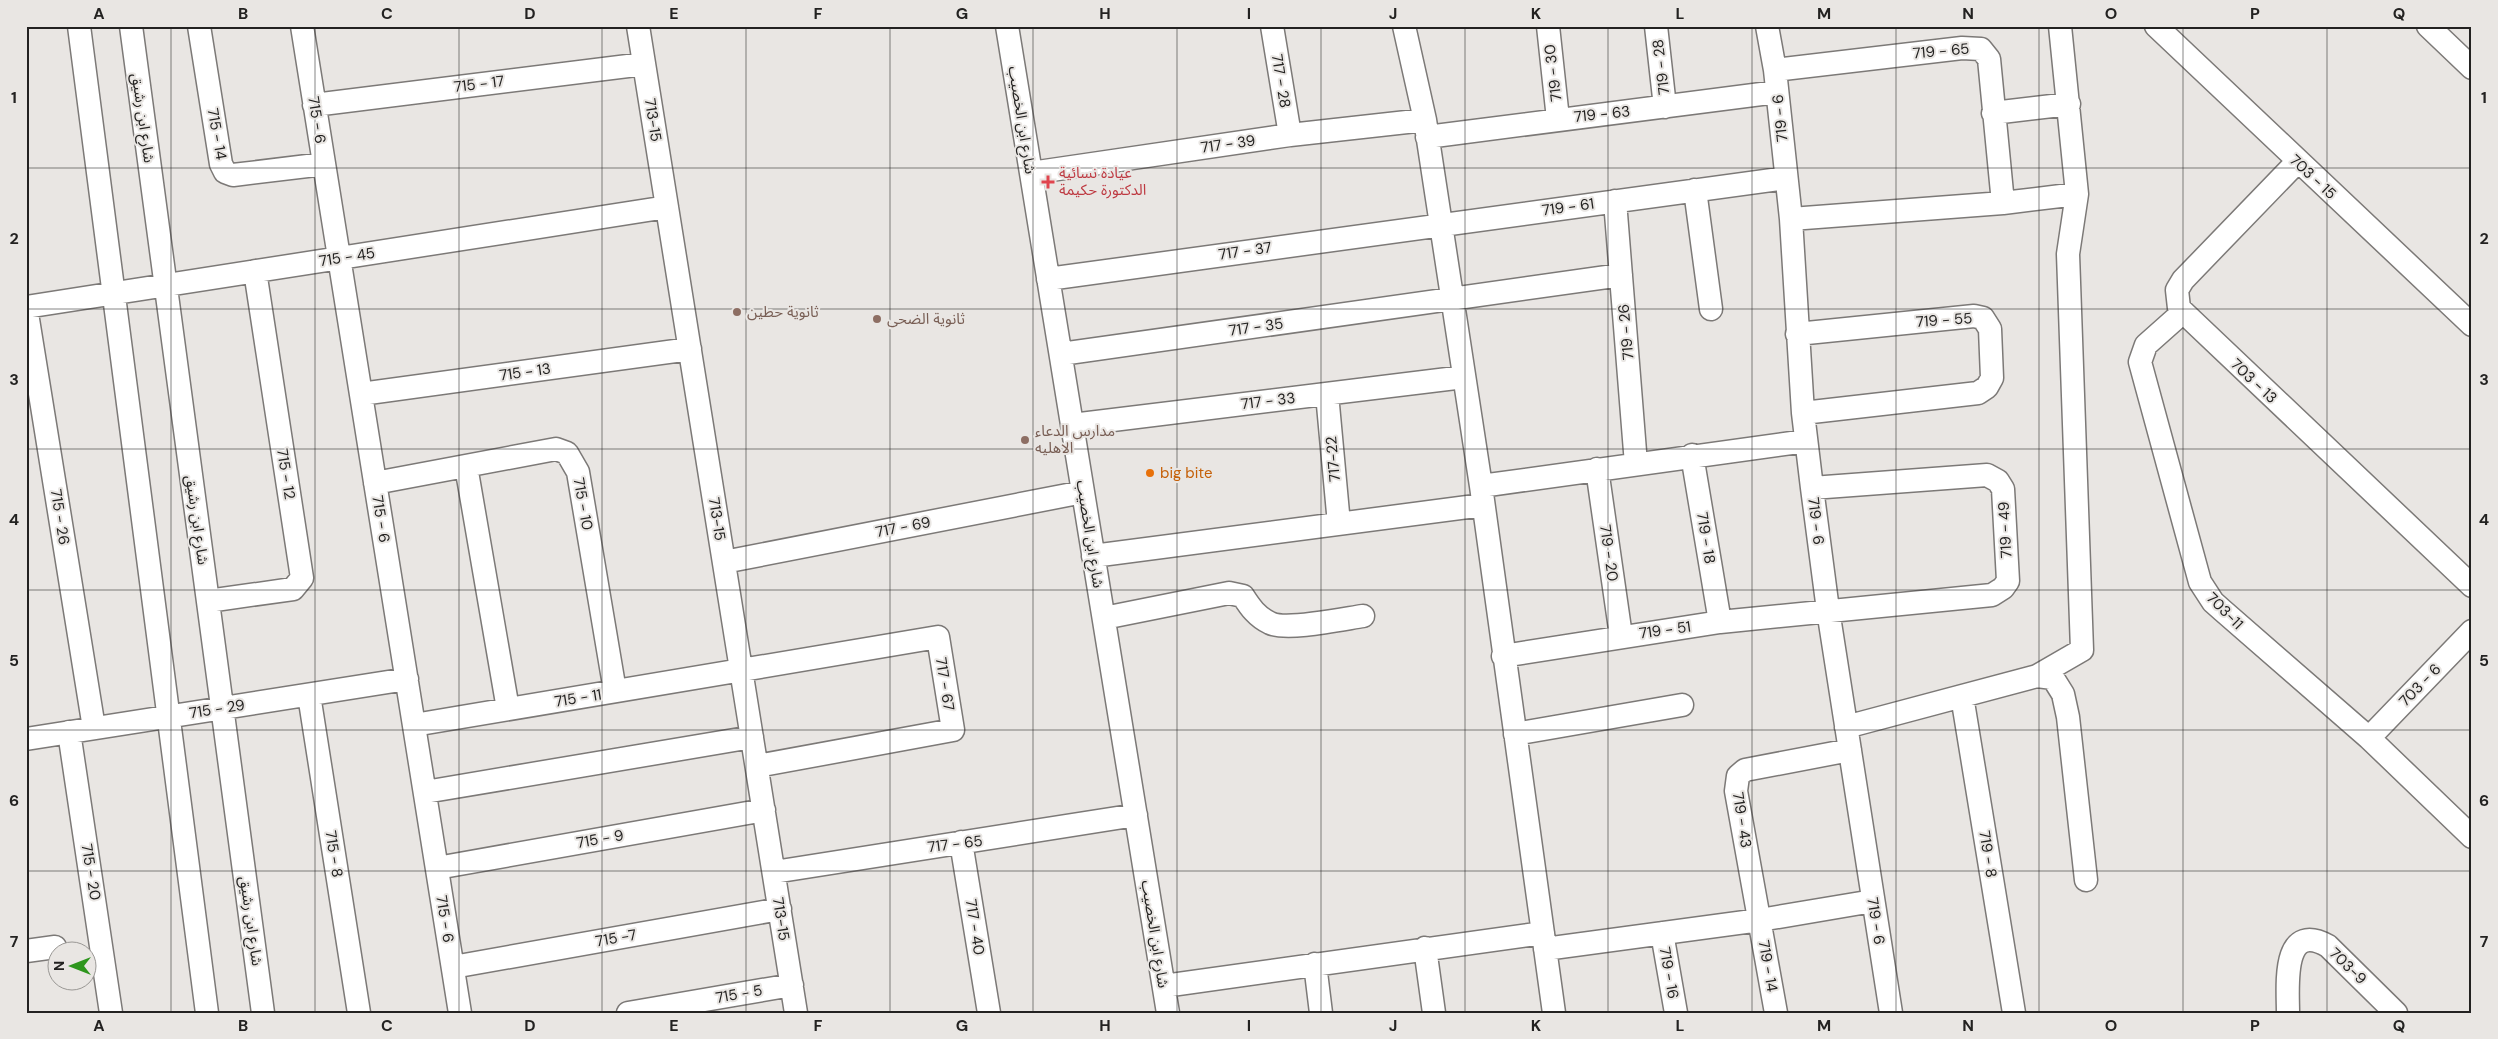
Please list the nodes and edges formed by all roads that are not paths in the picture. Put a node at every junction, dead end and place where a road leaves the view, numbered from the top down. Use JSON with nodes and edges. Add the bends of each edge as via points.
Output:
{"nodes":[{"id":1,"x":79,"y":26,"type":"edge"},
{"id":2,"x":131,"y":26,"type":"edge"},
{"id":3,"x":199,"y":26,"type":"edge"},
{"id":4,"x":302,"y":26,"type":"edge"},
{"id":5,"x":638,"y":26,"type":"edge"},
{"id":6,"x":1008,"y":26,"type":"edge"},
{"id":7,"x":1272,"y":26,"type":"edge"},
{"id":8,"x":1404,"y":26,"type":"edge"},
{"id":9,"x":1548,"y":26,"type":"edge"},
{"id":10,"x":1656,"y":26,"type":"edge"},
{"id":11,"x":1766,"y":26,"type":"edge"},
{"id":12,"x":2060,"y":26,"type":"edge"},
{"id":13,"x":2156,"y":26,"type":"edge"},
{"id":14,"x":2428,"y":26,"type":"edge"},
{"id":15,"x":644,"y":64,"type":"junction"},
{"id":16,"x":2472,"y":68,"type":"edge"},
{"id":17,"x":1776,"y":81,"type":"junction"},
{"id":18,"x":2068,"y":104,"type":"junction"},
{"id":19,"x":314,"y":105,"type":"junction"},
{"id":20,"x":1665,"y":107,"type":"junction"},
{"id":21,"x":1993,"y":113,"type":"junction"},
{"id":22,"x":1558,"y":119,"type":"junction"},
{"id":23,"x":1426,"y":128,"type":"junction"},
{"id":24,"x":1290,"y":135,"type":"junction"},
{"id":25,"x":2297,"y":162,"type":"junction"},
{"id":26,"x":324,"y":164,"type":"junction"},
{"id":27,"x":1031,"y":174,"type":"junction"},
{"id":28,"x":1786,"y":178,"type":"junction"},
{"id":29,"x":1695,"y":190,"type":"junction"},
{"id":30,"x":2077,"y":194,"type":"junction"},
{"id":31,"x":1615,"y":201,"type":"junction"},
{"id":32,"x":2003,"y":203,"type":"junction"},
{"id":33,"x":667,"y":207,"type":"junction"},
{"id":34,"x":1791,"y":219,"type":"junction"},
{"id":35,"x":1441,"y":224,"type":"junction"},
{"id":36,"x":339,"y":258,"type":"junction"},
{"id":37,"x":255,"y":271,"type":"junction"},
{"id":38,"x":1621,"y":275,"type":"junction"},
{"id":39,"x":1048,"y":279,"type":"junction"},
{"id":40,"x":166,"y":285,"type":"junction"},
{"id":41,"x":113,"y":293,"type":"junction"},
{"id":42,"x":1451,"y":300,"type":"junction"},
{"id":43,"x":26,"y":307,"type":"edge"},
{"id":44,"x":1711,"y":309,"type":"dead end"},
{"id":45,"x":2182,"y":313,"type":"junction"},
{"id":46,"x":2472,"y":325,"type":"edge"},
{"id":47,"x":1797,"y":334,"type":"junction"},
{"id":48,"x":690,"y":349,"type":"junction"},
{"id":49,"x":1061,"y":354,"type":"junction"},
{"id":50,"x":1464,"y":377,"type":"junction"},
{"id":51,"x":361,"y":394,"type":"junction"},
{"id":52,"x":1327,"y":394,"type":"junction"},
{"id":53,"x":1803,"y":414,"type":"junction"},
{"id":54,"x":1072,"y":425,"type":"junction"},
{"id":55,"x":1806,"y":441,"type":"junction"},
{"id":56,"x":1692,"y":455,"type":"junction"},
{"id":57,"x":1636,"y":464,"type":"junction"},
{"id":58,"x":466,"y":466,"type":"junction"},
{"id":59,"x":1597,"y":469,"type":"junction"},
{"id":60,"x":375,"y":482,"type":"junction"},
{"id":61,"x":1812,"y":488,"type":"junction"},
{"id":62,"x":1083,"y":492,"type":"junction"},
{"id":63,"x":1482,"y":496,"type":"junction"},
{"id":64,"x":1339,"y":524,"type":"junction"},
{"id":65,"x":1093,"y":556,"type":"junction"},
{"id":66,"x":724,"y":562,"type":"junction"},
{"id":67,"x":2472,"y":586,"type":"edge"},
{"id":68,"x":208,"y":601,"type":"junction"},
{"id":69,"x":1828,"y":610,"type":"junction"},
{"id":70,"x":1363,"y":616,"type":"dead end"},
{"id":71,"x":1104,"y":618,"type":"junction"},
{"id":72,"x":1720,"y":622,"type":"junction"},
{"id":73,"x":2472,"y":631,"type":"edge"},
{"id":74,"x":1621,"y":636,"type":"junction"},
{"id":75,"x":1503,"y":656,"type":"junction"},
{"id":76,"x":742,"y":671,"type":"junction"},
{"id":77,"x":2036,"y":676,"type":"junction"},
{"id":78,"x":407,"y":679,"type":"junction"},
{"id":79,"x":615,"y":691,"type":"junction"},
{"id":80,"x":309,"y":694,"type":"junction"},
{"id":81,"x":1962,"y":696,"type":"junction"},
{"id":82,"x":1682,"y":705,"type":"dead end"},
{"id":83,"x":222,"y":708,"type":"junction"},
{"id":84,"x":508,"y":709,"type":"junction"},
{"id":85,"x":168,"y":717,"type":"junction"},
{"id":86,"x":414,"y":724,"type":"junction"},
{"id":87,"x":1846,"y":726,"type":"junction"},
{"id":88,"x":94,"y":728,"type":"junction"},
{"id":89,"x":69,"y":732,"type":"junction"},
{"id":90,"x":1515,"y":734,"type":"junction"},
{"id":91,"x":752,"y":737,"type":"junction"},
{"id":92,"x":2368,"y":738,"type":"junction"},
{"id":93,"x":26,"y":739,"type":"edge"},
{"id":94,"x":1850,"y":750,"type":"junction"},
{"id":95,"x":757,"y":766,"type":"junction"},
{"id":96,"x":425,"y":792,"type":"junction"},
{"id":97,"x":764,"y":810,"type":"junction"},
{"id":98,"x":1136,"y":815,"type":"junction"},
{"id":99,"x":2472,"y":837,"type":"edge"},
{"id":100,"x":961,"y":842,"type":"junction"},
{"id":101,"x":437,"y":868,"type":"junction"},
{"id":102,"x":774,"y":872,"type":"junction"},
{"id":103,"x":2086,"y":880,"type":"dead end"},
{"id":104,"x":1873,"y":901,"type":"junction"},
{"id":105,"x":780,"y":909,"type":"junction"},
{"id":106,"x":1760,"y":920,"type":"junction"},
{"id":107,"x":1662,"y":933,"type":"junction"},
{"id":108,"x":1544,"y":941,"type":"junction"},
{"id":109,"x":48,"y":948,"type":"edge"},
{"id":110,"x":1425,"y":948,"type":"junction"},
{"id":111,"x":26,"y":951,"type":"edge"},
{"id":112,"x":1314,"y":964,"type":"junction"},
{"id":113,"x":453,"y":967,"type":"junction"},
{"id":114,"x":792,"y":985,"type":"junction"},
{"id":115,"x":1164,"y":986,"type":"junction"},
{"id":116,"x":111,"y":1013,"type":"edge"},
{"id":117,"x":207,"y":1013,"type":"edge"},
{"id":118,"x":263,"y":1013,"type":"edge"},
{"id":119,"x":359,"y":1013,"type":"edge"},
{"id":120,"x":460,"y":1013,"type":"edge"},
{"id":121,"x":628,"y":1013,"type":"edge"},
{"id":122,"x":796,"y":1013,"type":"edge"},
{"id":123,"x":989,"y":1013,"type":"edge"},
{"id":124,"x":1168,"y":1013,"type":"edge"},
{"id":125,"x":1321,"y":1013,"type":"edge"},
{"id":126,"x":1434,"y":1013,"type":"edge"},
{"id":127,"x":1554,"y":1013,"type":"edge"},
{"id":128,"x":1676,"y":1013,"type":"edge"},
{"id":129,"x":1776,"y":1013,"type":"edge"},
{"id":130,"x":1891,"y":1013,"type":"edge"},
{"id":131,"x":2014,"y":1013,"type":"edge"},
{"id":132,"x":2288,"y":1013,"type":"edge"},
{"id":133,"x":2396,"y":1013,"type":"edge"}],
"edges":[{"from":1,"to":41,"type":"street"},
{"from":2,"to":40,"type":"street","name":"شارع ابن رشيق"},
{"from":3,"to":26,"type":"street","name":"715 - 14","via":[[221,164],[226,172],[233,176]]},
{"from":4,"to":19,"type":"street","name":"715 - 6"},
{"from":5,"to":15,"type":"street","name":"713-15"},
{"from":6,"to":27,"type":"street","name":"شارع ابن الخصيب"},
{"from":7,"to":24,"type":"street","name":"717 - 28"},
{"from":8,"to":23,"type":"street"},
{"from":9,"to":22,"type":"street","name":"719 - 30"},
{"from":10,"to":20,"type":"street","name":"719 - 28"},
{"from":11,"to":17,"type":"street","name":"719 - 6"},
{"from":12,"to":18,"type":"street"},
{"from":13,"to":25,"type":"street","name":"703 - 15"},
{"from":14,"to":16,"type":"street"},
{"from":15,"to":19,"type":"street","name":"715 - 17"},
{"from":15,"to":33,"type":"street","name":"713-15"},
{"from":17,"to":20,"type":"street","name":"719 - 63"},
{"from":17,"to":21,"type":"street","name":"719 - 65","via":[[1962,48],[1981,49],[1989,59]]},
{"from":17,"to":28,"type":"street","name":"719 - 6"},
{"from":18,"to":21,"type":"street"},
{"from":18,"to":30,"type":"street"},
{"from":19,"to":26,"type":"street","name":"715 - 6"},
{"from":20,"to":22,"type":"street","name":"719 - 63"},
{"from":21,"to":32,"type":"street","name":"719 - 65"},
{"from":22,"to":23,"type":"street","name":"719 - 63"},
{"from":23,"to":24,"type":"street","name":"717 - 39"},
{"from":23,"to":35,"type":"street"},
{"from":24,"to":27,"type":"street","name":"717 - 39"},
{"from":25,"to":45,"type":"street","via":[[2180,284],[2177,302]]},
{"from":25,"to":46,"type":"street","name":"703 - 15"},
{"from":26,"to":36,"type":"street","name":"715 - 6"},
{"from":27,"to":39,"type":"street","name":"شارع ابن الخصيب"},
{"from":28,"to":29,"type":"street","name":"719 - 61"},
{"from":28,"to":34,"type":"street","name":"719 - 6"},
{"from":29,"to":31,"type":"street","name":"719 - 61"},
{"from":29,"to":44,"type":"street"},
{"from":30,"to":32,"type":"street"},
{"from":30,"to":77,"type":"street","via":[[2068,254],[2082,650]]},
{"from":31,"to":35,"type":"street","name":"719 - 61"},
{"from":31,"to":38,"type":"street","name":"719 - 26"},
{"from":32,"to":34,"type":"street"},
{"from":33,"to":36,"type":"street","name":"715 - 45"},
{"from":33,"to":48,"type":"street","name":"713-15"},
{"from":34,"to":47,"type":"street","name":"719 - 6"},
{"from":35,"to":39,"type":"street","name":"717 - 37"},
{"from":35,"to":42,"type":"street"},
{"from":36,"to":37,"type":"street","name":"715 - 45"},
{"from":36,"to":51,"type":"street","name":"715 - 6"},
{"from":37,"to":40,"type":"street","name":"715 - 45"},
{"from":37,"to":68,"type":"street","name":"715 - 12","via":[[302,578],[293,589]]},
{"from":38,"to":42,"type":"street","name":"717 - 35"},
{"from":38,"to":57,"type":"street","name":"719 - 26"},
{"from":39,"to":49,"type":"street","name":"شارع ابن الخصيب"},
{"from":40,"to":41,"type":"street","name":"715 - 45"},
{"from":40,"to":68,"type":"street","name":"شارع ابن رشيق"},
{"from":41,"to":43,"type":"street","name":"715 - 45"},
{"from":41,"to":85,"type":"street"},
{"from":42,"to":49,"type":"street","name":"717 - 35"},
{"from":42,"to":50,"type":"street"},
{"from":43,"to":88,"type":"street","name":"715 - 26"},
{"from":45,"to":67,"type":"street","name":"703 - 13"},
{"from":45,"to":92,"type":"street","name":"703-11","via":[[2146,345],[2140,362],[2200,582],[2217,606]]},
{"from":47,"to":53,"type":"street","name":"719 - 6"},
{"from":47,"to":53,"type":"street","name":"719 - 55","via":[[1974,316],[1983,318],[1990,329],[1992,378],[1978,393]]},
{"from":48,"to":51,"type":"street","name":"715 - 13"},
{"from":48,"to":66,"type":"street","name":"713-15"},
{"from":49,"to":54,"type":"street","name":"شارع ابن الخصيب"},
{"from":50,"to":52,"type":"street","name":"717 - 33"},
{"from":50,"to":63,"type":"street"},
{"from":51,"to":60,"type":"street","name":"715 - 6"},
{"from":52,"to":54,"type":"street","name":"717 - 33"},
{"from":52,"to":64,"type":"street","name":"717-22"},
{"from":53,"to":55,"type":"street","name":"719 - 6"},
{"from":54,"to":62,"type":"street","name":"شارع ابن الخصيب"},
{"from":55,"to":56,"type":"street"},
{"from":55,"to":61,"type":"street","name":"719 - 6"},
{"from":56,"to":57,"type":"street"},
{"from":56,"to":72,"type":"street","name":"719 - 18"},
{"from":57,"to":59,"type":"street"},
{"from":58,"to":60,"type":"street","name":"715 - 10"},
{"from":58,"to":79,"type":"street","name":"715 - 10","via":[[556,449],[567,452],[578,472]]},
{"from":58,"to":84,"type":"street"},
{"from":59,"to":63,"type":"street"},
{"from":59,"to":74,"type":"street","name":"719 - 20"},
{"from":60,"to":78,"type":"street","name":"715 - 6"},
{"from":61,"to":69,"type":"street","name":"719 - 6"},
{"from":61,"to":69,"type":"street","name":"719 - 49","via":[[1987,475],[1998,480],[2003,489],[2008,581],[2003,588],[1992,595]]},
{"from":62,"to":65,"type":"street","name":"شارع ابن الخصيب"},
{"from":62,"to":66,"type":"street","name":"717 - 69"},
{"from":63,"to":64,"type":"street"},
{"from":63,"to":75,"type":"street"},
{"from":64,"to":65,"type":"street"},
{"from":65,"to":71,"type":"street","name":"شارع ابن الخصيب"},
{"from":66,"to":76,"type":"street","name":"713-15"},
{"from":68,"to":83,"type":"street","name":"شارع ابن رشيق"},
{"from":69,"to":72,"type":"street","name":"719 - 51"},
{"from":69,"to":87,"type":"street","name":"719 - 6"},
{"from":70,"to":71,"type":"street","via":[[1290,626],[1271,624],[1252,611],[1243,596],[1229,593]]},
{"from":71,"to":98,"type":"street","name":"شارع ابن الخصيب"},
{"from":72,"to":74,"type":"street","name":"719 - 51"},
{"from":73,"to":92,"type":"street","name":"703 - 6"},
{"from":74,"to":75,"type":"street","name":"719 - 51"},
{"from":75,"to":90,"type":"street"},
{"from":76,"to":79,"type":"street","name":"715 - 11"},
{"from":76,"to":91,"type":"street","name":"713-15"},
{"from":76,"to":95,"type":"street","name":"717 - 67","via":[[938,636],[953,730]]},
{"from":77,"to":81,"type":"street"},
{"from":77,"to":103,"type":"street","via":[[2053,678],[2063,694]]},
{"from":78,"to":80,"type":"street","name":"715 - 29"},
{"from":78,"to":86,"type":"street","name":"715 - 6"},
{"from":79,"to":84,"type":"street","name":"715 - 11"},
{"from":80,"to":83,"type":"street","name":"715 - 29"},
{"from":80,"to":119,"type":"street","name":"715 - 8"},
{"from":81,"to":87,"type":"street"},
{"from":81,"to":131,"type":"street","name":"719 - 8"},
{"from":82,"to":90,"type":"street"},
{"from":83,"to":85,"type":"street","name":"715 - 29"},
{"from":83,"to":118,"type":"street","name":"شارع ابن رشيق"},
{"from":84,"to":86,"type":"street","name":"715 - 11"},
{"from":85,"to":88,"type":"street","name":"715 - 29"},
{"from":85,"to":117,"type":"street"},
{"from":86,"to":96,"type":"street","name":"715 - 6"},
{"from":87,"to":94,"type":"street","name":"719 - 6"},
{"from":88,"to":89,"type":"street","name":"715 - 29"},
{"from":89,"to":93,"type":"street","name":"715 - 29"},
{"from":89,"to":116,"type":"street","name":"715 - 20"},
{"from":90,"to":108,"type":"street"},
{"from":91,"to":95,"type":"street","name":"713-15"},
{"from":91,"to":96,"type":"street"},
{"from":92,"to":99,"type":"street","name":"703-11"},
{"from":94,"to":104,"type":"street","name":"719 - 6"},
{"from":94,"to":106,"type":"street","name":"719 - 43","via":[[1745,770],[1738,776],[1736,791]]},
{"from":95,"to":97,"type":"street","name":"713-15"},
{"from":96,"to":101,"type":"street","name":"715 - 6"},
{"from":97,"to":101,"type":"street","name":"715 - 9"},
{"from":97,"to":102,"type":"street","name":"713-15"},
{"from":98,"to":100,"type":"street","name":"717 - 65"},
{"from":98,"to":115,"type":"street","name":"شارع ابن الخصيب"},
{"from":100,"to":102,"type":"street","name":"717 - 65"},
{"from":100,"to":123,"type":"street","name":"717 - 40"},
{"from":101,"to":113,"type":"street","name":"715 - 6"},
{"from":102,"to":105,"type":"street","name":"713-15"},
{"from":104,"to":106,"type":"street"},
{"from":104,"to":130,"type":"street","name":"719 - 6"},
{"from":105,"to":113,"type":"street","name":"715 -7"},
{"from":105,"to":114,"type":"street","name":"713-15"},
{"from":106,"to":107,"type":"street"},
{"from":106,"to":129,"type":"street","name":"719 - 14"},
{"from":107,"to":108,"type":"street"},
{"from":107,"to":128,"type":"street","name":"719 - 16"},
{"from":108,"to":110,"type":"street"},
{"from":108,"to":127,"type":"street"},
{"from":109,"to":111,"type":"street"},
{"from":110,"to":112,"type":"street"},
{"from":110,"to":126,"type":"street"},
{"from":112,"to":115,"type":"street"},
{"from":112,"to":125,"type":"street"},
{"from":113,"to":120,"type":"street","name":"715 - 6"},
{"from":114,"to":121,"type":"street","name":"715 - 5"},
{"from":114,"to":122,"type":"street","name":"713-15"},
{"from":115,"to":124,"type":"street","name":"شارع ابن الخصيب"},
{"from":132,"to":133,"type":"street","name":"703-9","via":[[2288,964],[2294,950],[2314,941],[2328,946]]}]}
